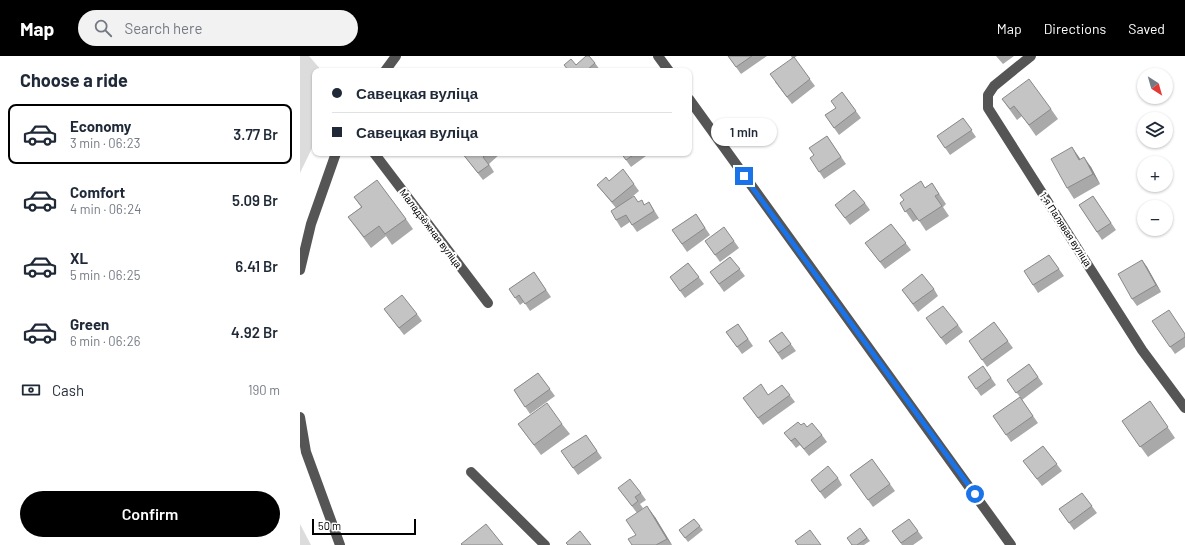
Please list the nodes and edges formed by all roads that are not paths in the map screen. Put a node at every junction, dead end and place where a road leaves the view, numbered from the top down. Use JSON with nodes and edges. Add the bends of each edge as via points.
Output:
{"nodes":[{"id":1,"x":658,"y":56,"type":"edge"},
{"id":2,"x":1031,"y":56,"type":"edge"},
{"id":3,"x":393,"y":57,"type":"edge"},
{"id":4,"x":387,"y":68,"type":"edge"},
{"id":5,"x":667,"y":68,"type":"edge"},
{"id":6,"x":692,"y":103,"type":"edge"},
{"id":7,"x":335,"y":156,"type":"edge"},
{"id":8,"x":376,"y":156,"type":"edge"},
{"id":9,"x":300,"y":270,"type":"edge"},
{"id":10,"x":488,"y":303,"type":"dead end"},
{"id":11,"x":1185,"y":408,"type":"edge"},
{"id":12,"x":300,"y":417,"type":"edge"},
{"id":13,"x":471,"y":472,"type":"dead end"},
{"id":14,"x":340,"y":545,"type":"edge"},
{"id":15,"x":545,"y":545,"type":"edge"},
{"id":16,"x":1011,"y":545,"type":"edge"}],
"edges":[{"from":1,"to":5,"type":"street"},
{"from":2,"to":11,"type":"street","name":"1-я Палявая вуліца","via":[[994,86],[988,95],[988,108],[1142,350]]},
{"from":3,"to":4,"type":"street"},
{"from":6,"to":16,"type":"street"},
{"from":7,"to":9,"type":"street","via":[[311,224]]},
{"from":8,"to":10,"type":"street","name":"Маладзёжная вуліца"},
{"from":12,"to":14,"type":"street","via":[[306,452]]},
{"from":13,"to":15,"type":"street"}]}
